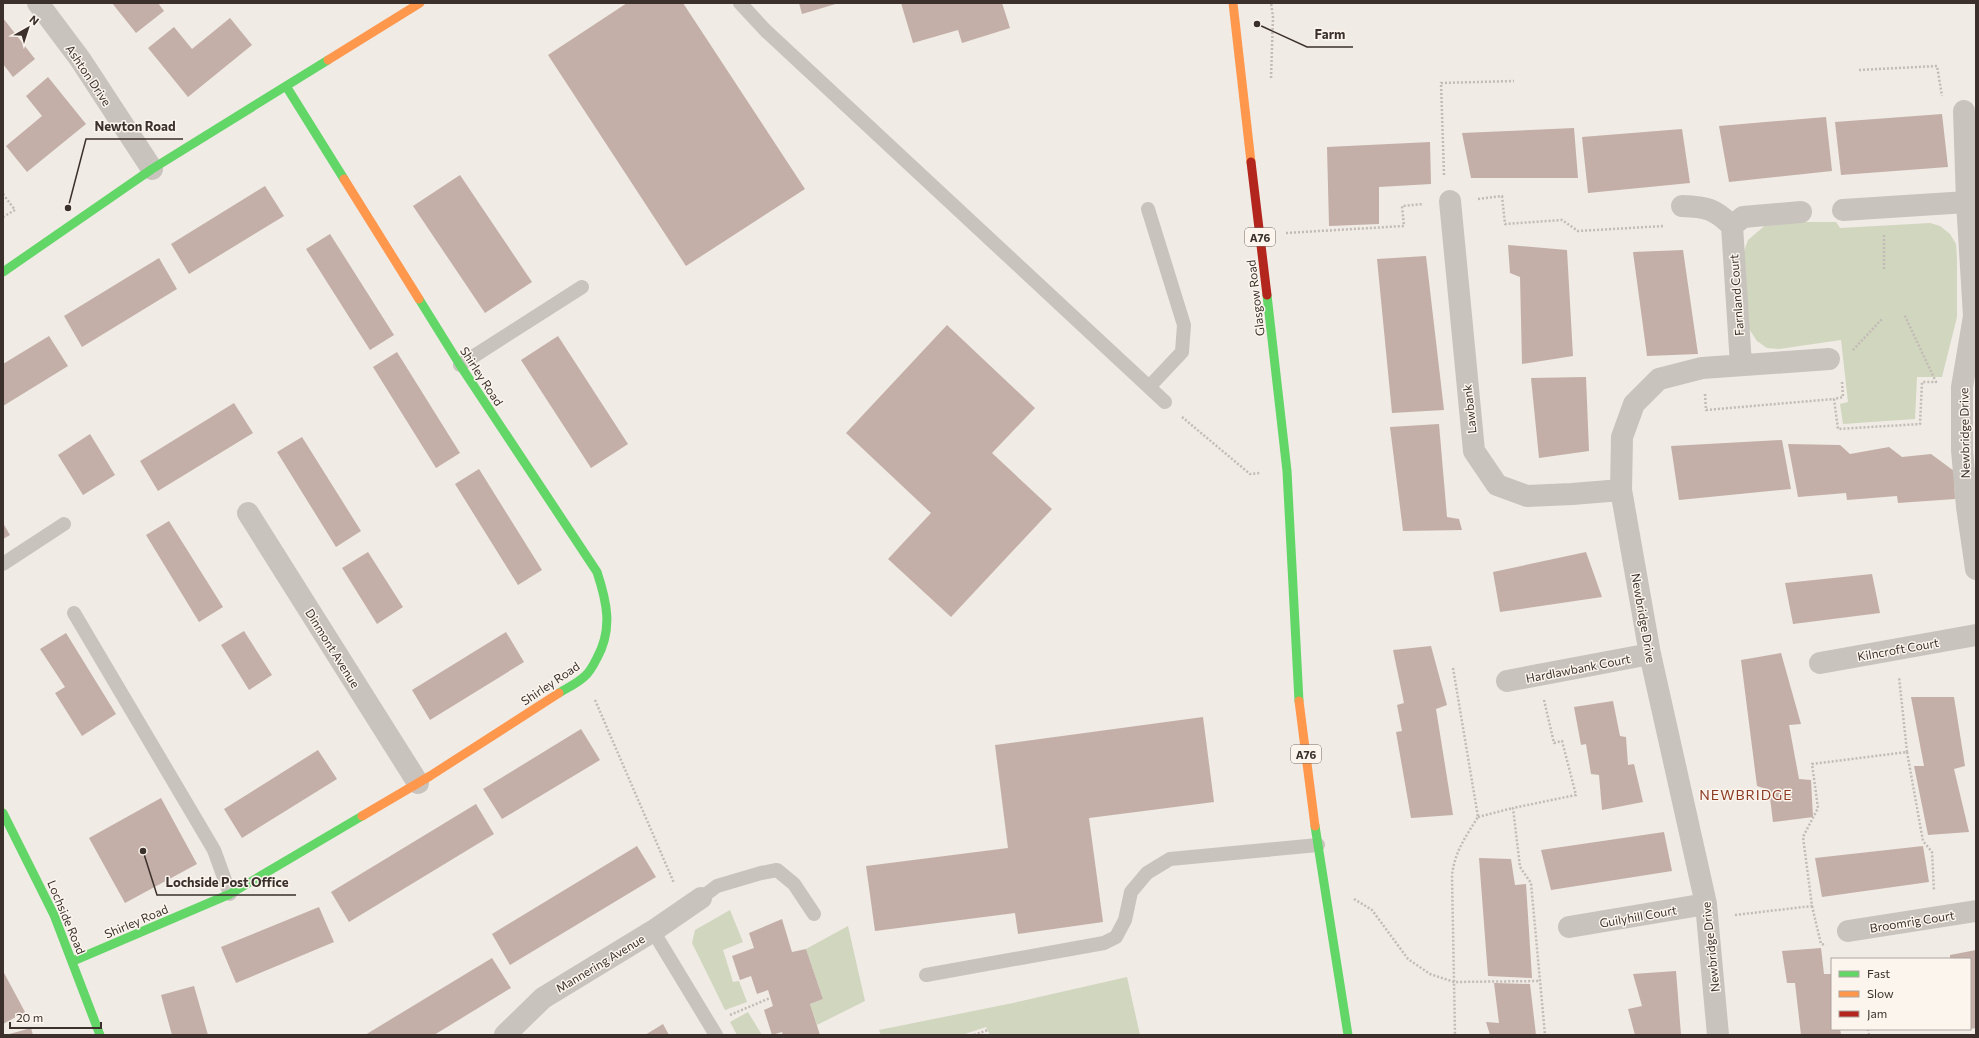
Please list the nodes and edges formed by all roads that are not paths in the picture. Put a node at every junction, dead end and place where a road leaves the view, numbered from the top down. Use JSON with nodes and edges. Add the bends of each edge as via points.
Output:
{"nodes":[{"id":1,"x":38,"y":3,"type":"edge"},
{"id":2,"x":420,"y":3,"type":"edge"},
{"id":3,"x":740,"y":3,"type":"edge"},
{"id":4,"x":1233,"y":3,"type":"edge"},
{"id":5,"x":286,"y":86,"type":"junction"},
{"id":6,"x":1964,"y":111,"type":"road end"},
{"id":7,"x":152,"y":169,"type":"junction"},
{"id":8,"x":1450,"y":201,"type":"dead end"},
{"id":9,"x":1967,"y":202,"type":"junction"},
{"id":10,"x":1682,"y":206,"type":"dead end"},
{"id":11,"x":1148,"y":209,"type":"dead end"},
{"id":12,"x":1843,"y":210,"type":"dead end"},
{"id":13,"x":1801,"y":212,"type":"dead end"},
{"id":14,"x":1732,"y":226,"type":"junction"},
{"id":15,"x":3,"y":272,"type":"edge"},
{"id":16,"x":582,"y":287,"type":"dead end"},
{"id":17,"x":1835,"y":356,"type":"road end"},
{"id":18,"x":460,"y":365,"type":"junction"},
{"id":19,"x":1741,"y":365,"type":"junction"},
{"id":20,"x":1149,"y":387,"type":"junction"},
{"id":21,"x":1165,"y":402,"type":"road end"},
{"id":22,"x":1621,"y":490,"type":"junction"},
{"id":23,"x":248,"y":513,"type":"dead end"},
{"id":24,"x":64,"y":524,"type":"dead end"},
{"id":25,"x":3,"y":564,"type":"edge"},
{"id":26,"x":1976,"y":569,"type":"edge"},
{"id":27,"x":74,"y":613,"type":"dead end"},
{"id":28,"x":1976,"y":635,"type":"edge"},
{"id":29,"x":1650,"y":654,"type":"junction"},
{"id":30,"x":1820,"y":663,"type":"dead end"},
{"id":31,"x":1507,"y":681,"type":"dead end"},
{"id":32,"x":418,"y":783,"type":"junction"},
{"id":33,"x":3,"y":813,"type":"edge"},
{"id":34,"x":1318,"y":845,"type":"junction"},
{"id":35,"x":230,"y":894,"type":"junction"},
{"id":36,"x":693,"y":902,"type":"joint"},
{"id":37,"x":1707,"y":911,"type":"junction"},
{"id":38,"x":1976,"y":911,"type":"edge"},
{"id":39,"x":814,"y":914,"type":"dead end"},
{"id":40,"x":1569,"y":927,"type":"dead end"},
{"id":41,"x":653,"y":931,"type":"junction"},
{"id":42,"x":1848,"y":931,"type":"dead end"},
{"id":43,"x":73,"y":961,"type":"junction"},
{"id":44,"x":926,"y":975,"type":"dead end"},
{"id":45,"x":712,"y":1030,"type":"edge"},
{"id":46,"x":100,"y":1035,"type":"edge"},
{"id":47,"x":505,"y":1035,"type":"edge"},
{"id":48,"x":1348,"y":1035,"type":"edge"},
{"id":49,"x":1718,"y":1035,"type":"edge"}],
"edges":[{"from":1,"to":7,"type":"street","name":"Ashton Drive","via":[[80,59]]},
{"from":2,"to":5,"type":"main road"},
{"from":3,"to":20,"type":"lane","via":[[772,36]]},
{"from":4,"to":34,"type":"main road","name":"Glasgow Road","number":"A76","via":[[1287,471],[1298,693]]},
{"from":5,"to":7,"type":"main road"},
{"from":5,"to":18,"type":"main road","name":"Shirley Road"},
{"from":6,"to":9,"type":"street","name":"Newbridge Drive"},
{"from":7,"to":15,"type":"main road"},
{"from":8,"to":22,"type":"street","name":"Lawbank","via":[[1474,450],[1498,486],[1527,496]]},
{"from":9,"to":12,"type":"street"},
{"from":9,"to":26,"type":"street","name":"Newbridge Drive","via":[[1974,316],[1962,387],[1962,450]]},
{"from":10,"to":14,"type":"street","via":[[1702,207],[1720,214]]},
{"from":11,"to":20,"type":"lane","via":[[1184,325],[1182,352]]},
{"from":13,"to":14,"type":"street","via":[[1743,217]]},
{"from":14,"to":19,"type":"street","name":"Farnland Court"},
{"from":16,"to":18,"type":"lane"},
{"from":17,"to":19,"type":"street","name":"Newbridge Drive"},
{"from":18,"to":32,"type":"main road","name":"Shirley Road","via":[[597,572],[607,606],[608,623],[598,660],[585,676]]},
{"from":19,"to":22,"type":"street","name":"Newbridge Drive","via":[[1702,368],[1659,379],[1634,404],[1622,437]]},
{"from":20,"to":21,"type":"lane"},
{"from":22,"to":29,"type":"street","name":"Newbridge Drive"},
{"from":23,"to":32,"type":"street","name":"Dinmont Avenue"},
{"from":24,"to":25,"type":"lane"},
{"from":27,"to":35,"type":"lane","via":[[214,850]]},
{"from":28,"to":30,"type":"street","name":"Kilncroft Court"},
{"from":29,"to":31,"type":"street","name":"Hardlawbank Court"},
{"from":29,"to":37,"type":"street","name":"Newbridge Drive"},
{"from":32,"to":35,"type":"main road","name":"Shirley Road"},
{"from":33,"to":43,"type":"main road","name":"Lochside Road"},
{"from":34,"to":44,"type":"lane","via":[[1170,859],[1147,873],[1132,892],[1125,920],[1116,937],[1104,943]]},
{"from":34,"to":48,"type":"main road","number":"A76"},
{"from":35,"to":43,"type":"main road","name":"Shirley Road"},
{"from":36,"to":39,"type":"lane","via":[[717,886],[761,872],[777,870],[794,884]]},
{"from":36,"to":41,"type":"street","name":"Mannering Avenue"},
{"from":37,"to":40,"type":"street","name":"Guilyhill Court"},
{"from":37,"to":49,"type":"street","name":"Newbridge Drive"},
{"from":38,"to":42,"type":"street","name":"Broomrig Court"},
{"from":41,"to":45,"type":"lane"},
{"from":41,"to":47,"type":"street","name":"Mannering Avenue","via":[[542,998]]},
{"from":43,"to":46,"type":"main road","name":"Lochside Road"}]}
